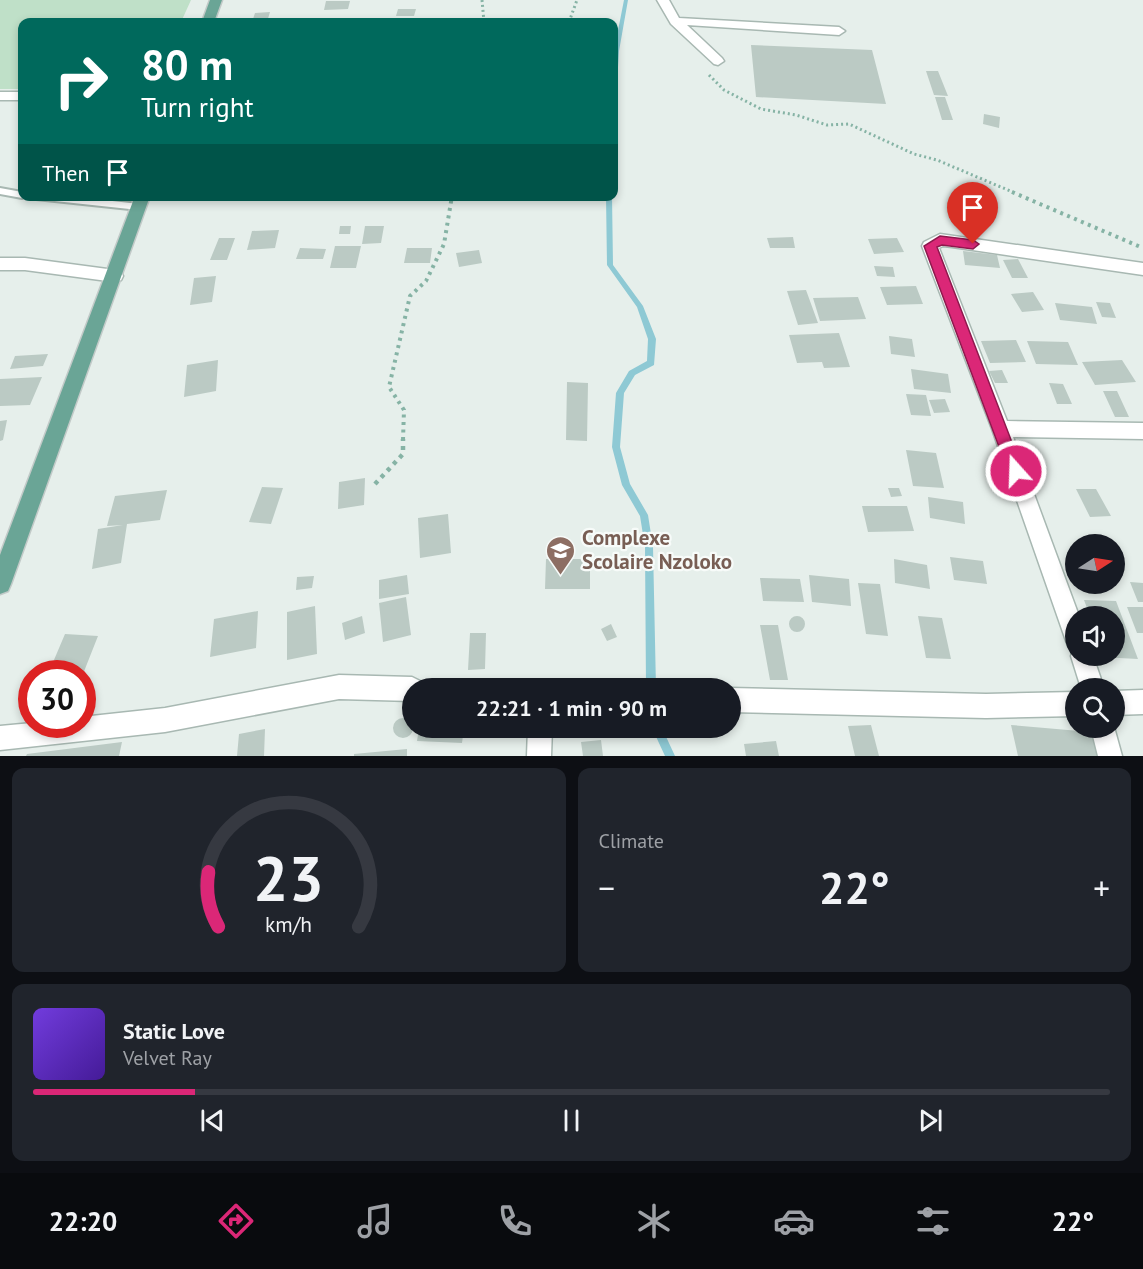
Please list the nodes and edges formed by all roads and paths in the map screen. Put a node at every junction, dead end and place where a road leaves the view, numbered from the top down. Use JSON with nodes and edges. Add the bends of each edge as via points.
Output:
{"nodes":[{"id":1,"x":216,"y":0,"type":"edge"},
{"id":2,"x":482,"y":0,"type":"edge"},
{"id":3,"x":577,"y":0,"type":"edge"},
{"id":4,"x":663,"y":0,"type":"edge"},
{"id":5,"x":209,"y":18,"type":"edge"},
{"id":6,"x":484,"y":18,"type":"edge"},
{"id":7,"x":570,"y":18,"type":"edge"},
{"id":8,"x":675,"y":21,"type":"junction"},
{"id":9,"x":839,"y":31,"type":"dead end"},
{"id":10,"x":718,"y":61,"type":"joint"},
{"id":11,"x":0,"y":96,"type":"edge"},
{"id":12,"x":18,"y":96,"type":"edge"},
{"id":13,"x":0,"y":191,"type":"edge"},
{"id":14,"x":18,"y":194,"type":"edge"},
{"id":15,"x":124,"y":201,"type":"edge"},
{"id":16,"x":451,"y":201,"type":"edge"},
{"id":17,"x":141,"y":202,"type":"edge"},
{"id":18,"x":1143,"y":248,"type":"edge"},
{"id":19,"x":0,"y":264,"type":"edge"},
{"id":20,"x":1143,"y":269,"type":"edge"},
{"id":21,"x":114,"y":276,"type":"junction"},
{"id":22,"x":1001,"y":429,"type":"junction"},
{"id":23,"x":1143,"y":430,"type":"edge"},
{"id":24,"x":375,"y":484,"type":"dead end"},
{"id":25,"x":0,"y":584,"type":"edge"},
{"id":26,"x":1065,"y":607,"type":"edge"},
{"id":27,"x":402,"y":689,"type":"edge"},
{"id":28,"x":741,"y":700,"type":"edge"},
{"id":29,"x":1143,"y":702,"type":"edge"},
{"id":30,"x":1125,"y":703,"type":"edge"},
{"id":31,"x":1065,"y":704,"type":"edge"},
{"id":32,"x":0,"y":738,"type":"edge"},
{"id":33,"x":540,"y":738,"type":"edge"},
{"id":34,"x":1106,"y":738,"type":"edge"},
{"id":35,"x":539,"y":756,"type":"edge"},
{"id":36,"x":1110,"y":756,"type":"edge"}],
"edges":[{"from":1,"to":5,"type":"main road"},
{"from":2,"to":6,"type":"path"},
{"from":3,"to":7,"type":"path"},
{"from":4,"to":8,"type":"street"},
{"from":8,"to":9,"type":"street"},
{"from":8,"to":10,"type":"street"},
{"from":10,"to":18,"type":"path","via":[[706,65],[711,81],[760,108],[828,126],[850,124],[918,158],[937,160]]},
{"from":11,"to":12,"type":"street"},
{"from":13,"to":14,"type":"lane"},
{"from":15,"to":17,"type":"lane"},
{"from":16,"to":24,"type":"path","via":[[444,244],[426,281],[410,296],[389,387],[404,410],[403,454]]},
{"from":17,"to":21,"type":"main road"},
{"from":19,"to":21,"type":"street"},
{"from":20,"to":22,"type":"street","via":[[952,241],[940,240],[930,246]]},
{"from":21,"to":25,"type":"main road"},
{"from":22,"to":23,"type":"street"},
{"from":22,"to":26,"type":"street"},
{"from":27,"to":32,"type":"street","via":[[339,687],[165,720]]},
{"from":28,"to":31,"type":"street"},
{"from":29,"to":30,"type":"street"},
{"from":33,"to":35,"type":"street"},
{"from":34,"to":36,"type":"street"}]}
